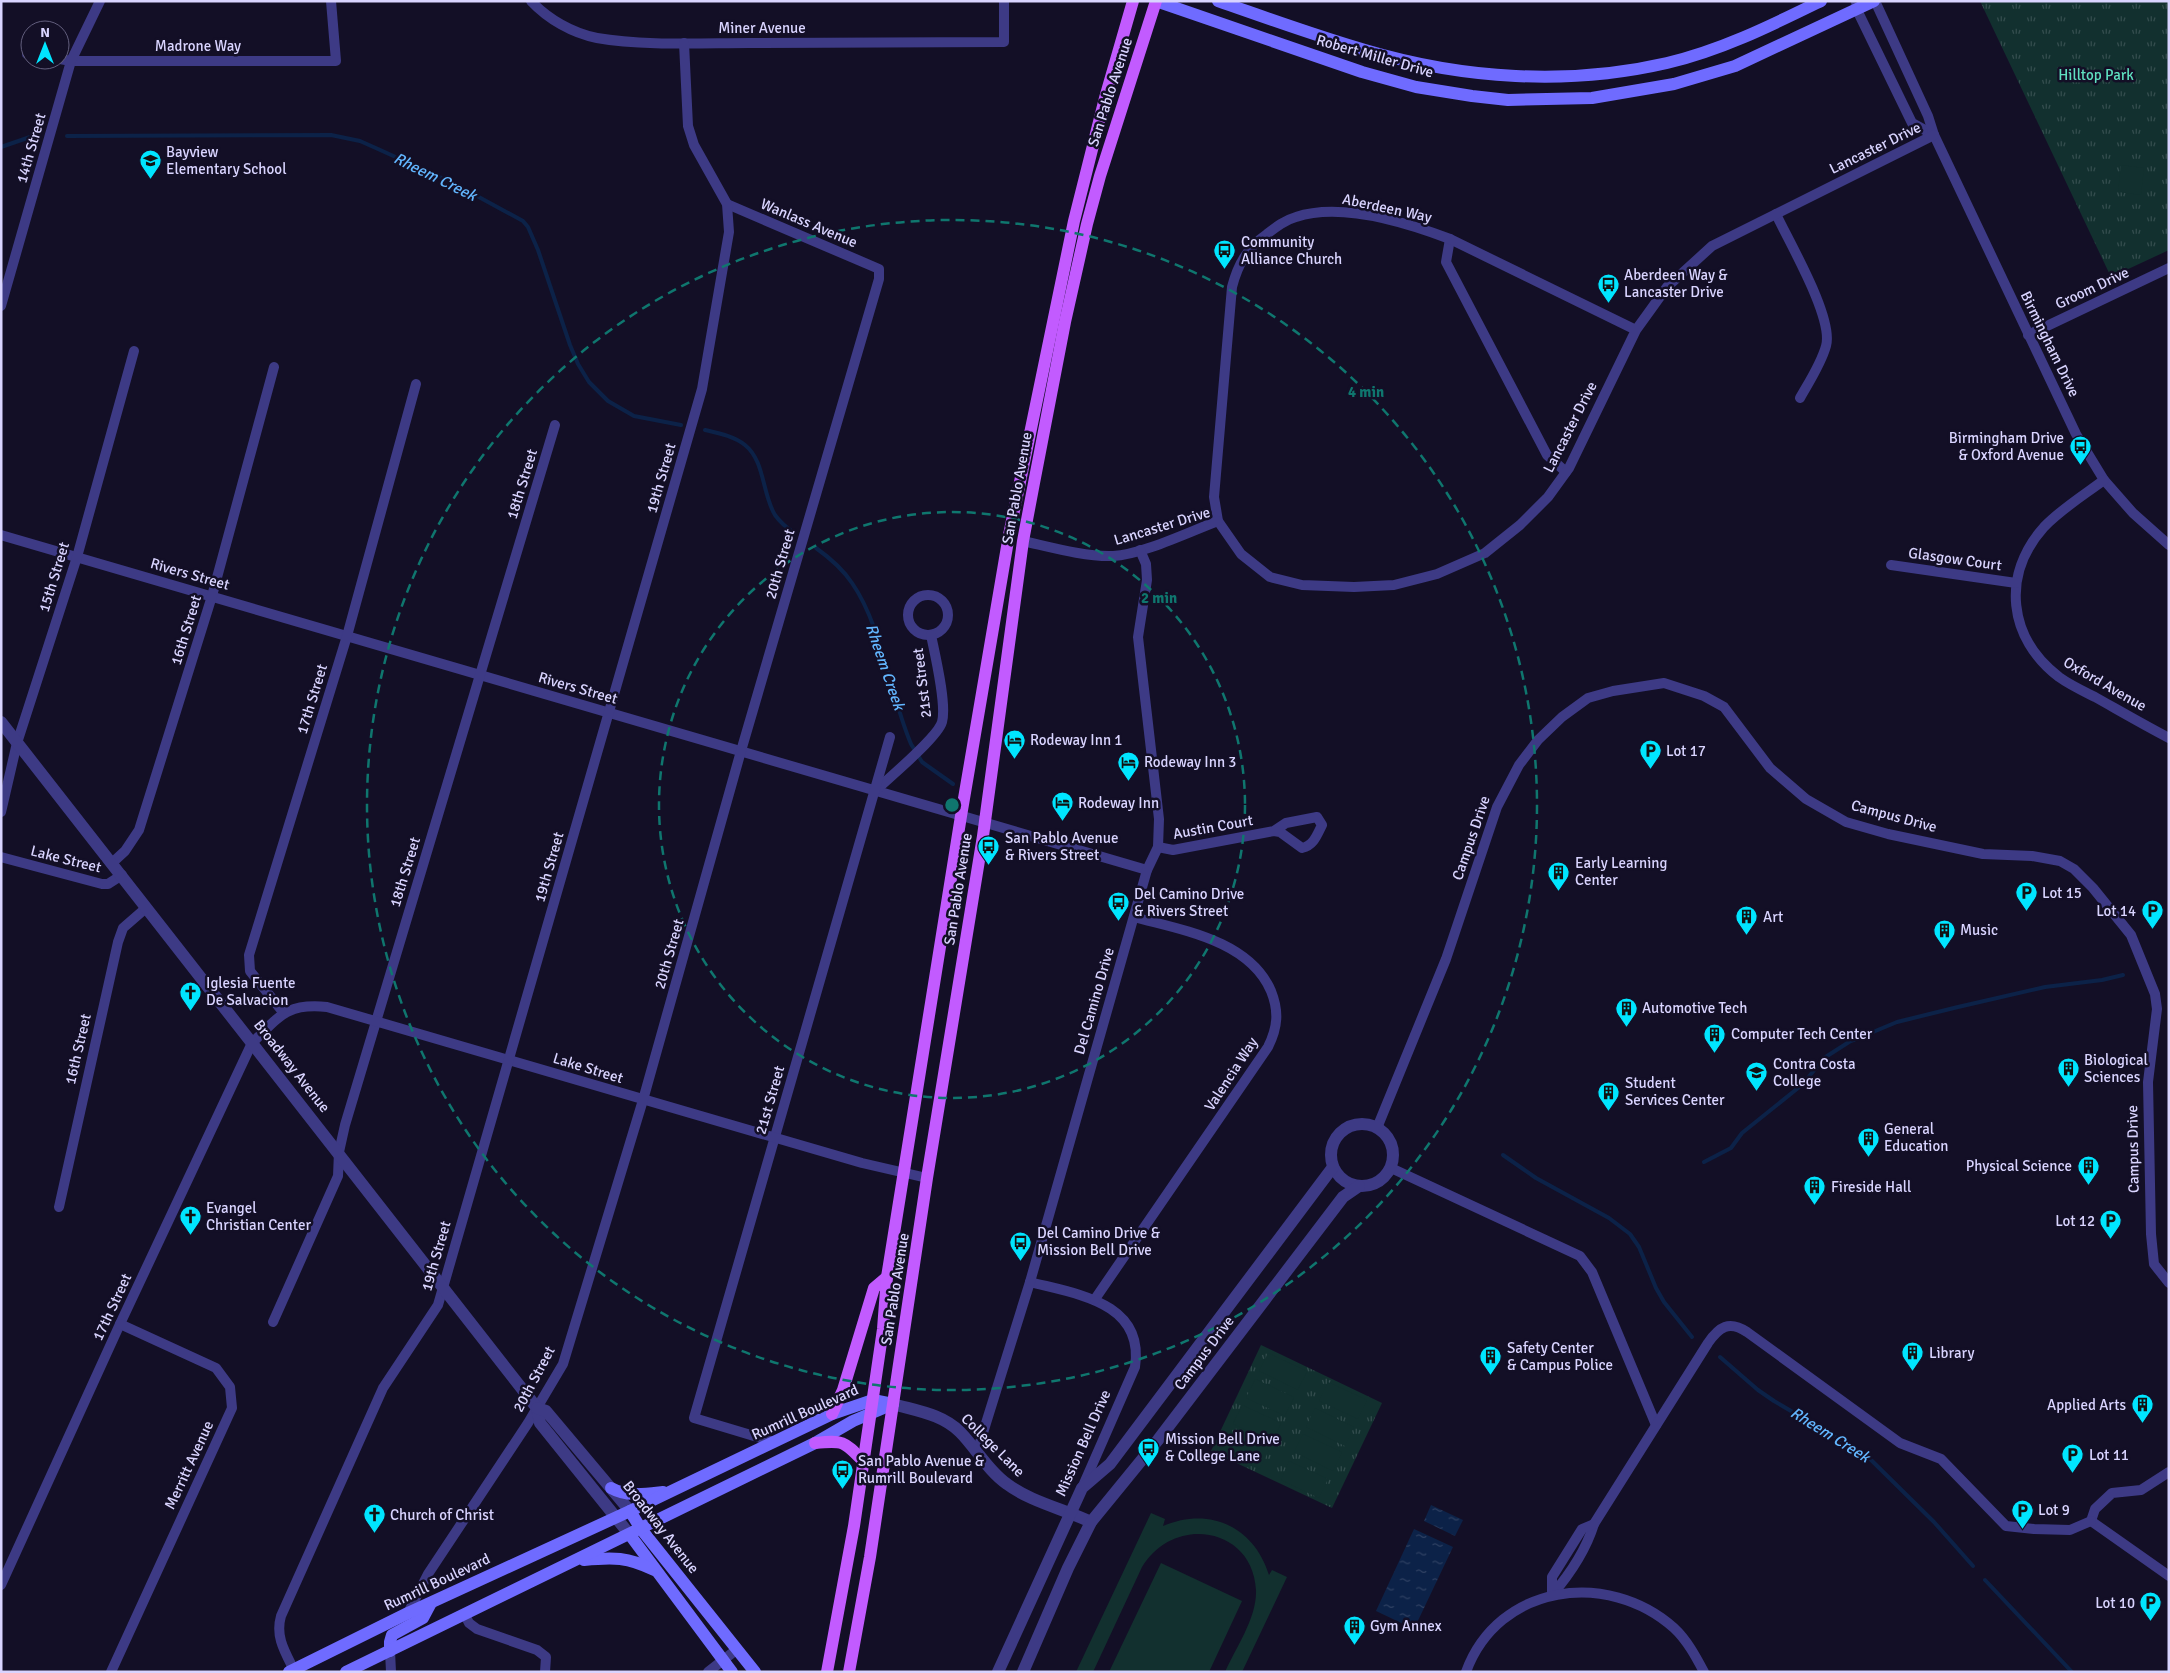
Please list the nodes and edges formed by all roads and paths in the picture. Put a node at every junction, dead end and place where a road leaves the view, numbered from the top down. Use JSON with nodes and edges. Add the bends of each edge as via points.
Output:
{"nodes":[{"id":1,"x":100,"y":1,"type":"edge"},
{"id":2,"x":331,"y":1,"type":"edge"},
{"id":3,"x":531,"y":1,"type":"edge"},
{"id":4,"x":1004,"y":1,"type":"edge"},
{"id":5,"x":1133,"y":1,"type":"edge"},
{"id":6,"x":1156,"y":1,"type":"edge"},
{"id":7,"x":1218,"y":1,"type":"edge"},
{"id":8,"x":1821,"y":1,"type":"edge"},
{"id":9,"x":1874,"y":1,"type":"edge"},
{"id":10,"x":1857,"y":5,"type":"edge"},
{"id":11,"x":684,"y":43,"type":"junction"},
{"id":12,"x":71,"y":61,"type":"junction"},
{"id":13,"x":1934,"y":135,"type":"junction"},
{"id":14,"x":727,"y":204,"type":"junction"},
{"id":15,"x":1776,"y":214,"type":"junction"},
{"id":16,"x":1450,"y":239,"type":"junction"},
{"id":17,"x":2169,"y":268,"type":"edge"},
{"id":18,"x":879,"y":269,"type":"joint"},
{"id":19,"x":1,"y":306,"type":"edge"},
{"id":20,"x":1636,"y":330,"type":"junction"},
{"id":21,"x":2028,"y":335,"type":"junction"},
{"id":22,"x":134,"y":351,"type":"dead end"},
{"id":23,"x":274,"y":367,"type":"dead end"},
{"id":24,"x":416,"y":384,"type":"dead end"},
{"id":25,"x":1800,"y":398,"type":"dead end"},
{"id":26,"x":555,"y":424,"type":"dead end"},
{"id":27,"x":1566,"y":472,"type":"junction"},
{"id":28,"x":2104,"y":480,"type":"junction"},
{"id":29,"x":1218,"y":521,"type":"junction"},
{"id":30,"x":1,"y":535,"type":"edge"},
{"id":31,"x":1023,"y":541,"type":"junction"},
{"id":32,"x":2169,"y":545,"type":"edge"},
{"id":33,"x":1140,"y":550,"type":"junction"},
{"id":34,"x":77,"y":557,"type":"junction"},
{"id":35,"x":1891,"y":565,"type":"dead end"},
{"id":36,"x":2016,"y":583,"type":"junction"},
{"id":37,"x":212,"y":596,"type":"junction"},
{"id":38,"x":931,"y":635,"type":"dead end"},
{"id":39,"x":347,"y":636,"type":"junction"},
{"id":40,"x":480,"y":675,"type":"junction"},
{"id":41,"x":610,"y":713,"type":"junction"},
{"id":42,"x":1,"y":722,"type":"edge"},
{"id":43,"x":890,"y":737,"type":"dead end"},
{"id":44,"x":2169,"y":738,"type":"edge"},
{"id":45,"x":17,"y":742,"type":"junction"},
{"id":46,"x":741,"y":751,"type":"junction"},
{"id":47,"x":876,"y":790,"type":"junction"},
{"id":48,"x":1,"y":812,"type":"edge"},
{"id":49,"x":961,"y":816,"type":"junction"},
{"id":50,"x":985,"y":822,"type":"junction"},
{"id":51,"x":1274,"y":832,"type":"dead end"},
{"id":52,"x":1158,"y":847,"type":"junction"},
{"id":53,"x":1,"y":857,"type":"edge"},
{"id":54,"x":112,"y":863,"type":"junction"},
{"id":55,"x":1147,"y":870,"type":"junction"},
{"id":56,"x":122,"y":875,"type":"junction"},
{"id":57,"x":146,"y":908,"type":"junction"},
{"id":58,"x":1134,"y":917,"type":"junction"},
{"id":59,"x":283,"y":1012,"type":"junction"},
{"id":60,"x":376,"y":1020,"type":"junction"},
{"id":61,"x":252,"y":1043,"type":"junction"},
{"id":62,"x":508,"y":1060,"type":"junction"},
{"id":63,"x":643,"y":1100,"type":"junction"},
{"id":64,"x":1376,"y":1128,"type":"junction"},
{"id":65,"x":775,"y":1138,"type":"junction"},
{"id":66,"x":338,"y":1152,"type":"junction"},
{"id":67,"x":1333,"y":1167,"type":"junction"},
{"id":68,"x":1391,"y":1168,"type":"junction"},
{"id":69,"x":904,"y":1174,"type":"junction"},
{"id":70,"x":927,"y":1178,"type":"junction"},
{"id":71,"x":1359,"y":1186,"type":"junction"},
{"id":72,"x":59,"y":1207,"type":"dead end"},
{"id":73,"x":887,"y":1277,"type":"junction"},
{"id":74,"x":1030,"y":1282,"type":"junction"},
{"id":75,"x":2169,"y":1284,"type":"edge"},
{"id":76,"x":442,"y":1285,"type":"junction"},
{"id":77,"x":1095,"y":1299,"type":"junction"},
{"id":78,"x":273,"y":1322,"type":"dead end"},
{"id":79,"x":120,"y":1324,"type":"junction"},
{"id":80,"x":873,"y":1400,"type":"junction"},
{"id":81,"x":894,"y":1404,"type":"junction"},
{"id":82,"x":537,"y":1408,"type":"junction"},
{"id":83,"x":871,"y":1413,"type":"junction"},
{"id":84,"x":832,"y":1414,"type":"junction"},
{"id":85,"x":1656,"y":1425,"type":"junction"},
{"id":86,"x":774,"y":1442,"type":"junction"},
{"id":87,"x":815,"y":1443,"type":"junction"},
{"id":88,"x":977,"y":1452,"type":"junction"},
{"id":89,"x":864,"y":1462,"type":"junction"},
{"id":90,"x":2169,"y":1472,"type":"edge"},
{"id":91,"x":611,"y":1488,"type":"junction"},
{"id":92,"x":1082,"y":1488,"type":"junction"},
{"id":93,"x":673,"y":1491,"type":"junction"},
{"id":94,"x":630,"y":1511,"type":"junction"},
{"id":95,"x":1069,"y":1512,"type":"junction"},
{"id":96,"x":616,"y":1517,"type":"junction"},
{"id":97,"x":2091,"y":1521,"type":"junction"},
{"id":98,"x":1091,"y":1522,"type":"junction"},
{"id":99,"x":636,"y":1532,"type":"junction"},
{"id":100,"x":576,"y":1561,"type":"junction"},
{"id":101,"x":659,"y":1573,"type":"junction"},
{"id":102,"x":2169,"y":1576,"type":"edge"},
{"id":103,"x":1,"y":1585,"type":"edge"},
{"id":104,"x":1552,"y":1595,"type":"junction"},
{"id":105,"x":430,"y":1603,"type":"junction"},
{"id":106,"x":408,"y":1613,"type":"junction"},
{"id":107,"x":465,"y":1615,"type":"junction"},
{"id":108,"x":736,"y":1650,"type":"junction"},
{"id":109,"x":390,"y":1651,"type":"junction"},
{"id":110,"x":723,"y":1660,"type":"junction"},
{"id":111,"x":292,"y":1671,"type":"edge"},
{"id":112,"x":111,"y":1672,"type":"edge"},
{"id":113,"x":346,"y":1672,"type":"edge"},
{"id":114,"x":391,"y":1672,"type":"edge"},
{"id":115,"x":545,"y":1672,"type":"edge"},
{"id":116,"x":708,"y":1672,"type":"edge"},
{"id":117,"x":732,"y":1672,"type":"edge"},
{"id":118,"x":754,"y":1672,"type":"edge"},
{"id":119,"x":827,"y":1672,"type":"edge"},
{"id":120,"x":848,"y":1672,"type":"edge"},
{"id":121,"x":998,"y":1672,"type":"edge"},
{"id":122,"x":1023,"y":1672,"type":"edge"},
{"id":123,"x":1466,"y":1672,"type":"edge"},
{"id":124,"x":1704,"y":1672,"type":"edge"}],
"edges":[{"from":1,"to":12,"type":"street","name":"14th Street"},
{"from":2,"to":12,"type":"street","name":"Madrone Way","via":[[336,61]]},
{"from":3,"to":11,"type":"street","name":"Miner Avenue","via":[[547,16],[595,38]]},
{"from":4,"to":11,"type":"street","name":"Miner Avenue","via":[[1004,42]]},
{"from":5,"to":49,"type":"main road","name":"San Pablo Avenue","via":[[1074,221],[1009,535]]},
{"from":6,"to":10,"type":"main road","name":"Robert Miller Drive","via":[[1362,72],[1416,87],[1508,100],[1592,98],[1674,84],[1735,66]]},
{"from":6,"to":31,"type":"main road","name":"San Pablo Avenue","via":[[1087,224]]},
{"from":7,"to":8,"type":"main road","name":"Robert Miller Drive","via":[[1365,50],[1419,64],[1466,72],[1553,77],[1618,72],[1669,63],[1744,38]]},
{"from":9,"to":10,"type":"main road","name":"Robert Miller Drive"},
{"from":9,"to":13,"type":"street","name":"Birmingham Drive"},
{"from":10,"to":13,"type":"street","via":[[1912,122]]},
{"from":11,"to":14,"type":"street","name":"19th Street","via":[[688,126],[694,145]]},
{"from":12,"to":19,"type":"street","name":"14th Street"},
{"from":13,"to":15,"type":"street","name":"Lancaster Drive"},
{"from":13,"to":21,"type":"street","name":"Birmingham Drive"},
{"from":14,"to":18,"type":"street","name":"Wanlass Avenue"},
{"from":14,"to":41,"type":"street","name":"19th Street","via":[[728,232],[702,389]]},
{"from":15,"to":20,"type":"street","name":"Lancaster Drive","via":[[1712,246],[1667,287]]},
{"from":15,"to":25,"type":"street","via":[[1822,311],[1827,334],[1826,346]]},
{"from":16,"to":20,"type":"street","name":"Aberdeen Way"},
{"from":16,"to":27,"type":"street","via":[[1446,262],[1547,455]]},
{"from":16,"to":29,"type":"street","name":"Aberdeen Way","via":[[1398,223],[1327,212],[1297,216],[1284,222],[1256,242],[1245,255],[1235,274],[1230,301],[1214,497]]},
{"from":17,"to":21,"type":"street","name":"Groom Drive"},
{"from":18,"to":46,"type":"street","name":"20th Street"},
{"from":20,"to":27,"type":"street","name":"Lancaster Drive"},
{"from":21,"to":28,"type":"street","name":"Birmingham Drive","via":[[2076,434]]},
{"from":22,"to":34,"type":"street","name":"15th Street"},
{"from":23,"to":37,"type":"street","name":"16th Street"},
{"from":24,"to":39,"type":"street","name":"17th Street"},
{"from":26,"to":40,"type":"street","name":"18th Street"},
{"from":27,"to":29,"type":"street","name":"Lancaster Drive","via":[[1548,497],[1520,525],[1485,553],[1438,574],[1394,585],[1302,585],[1270,577],[1240,554]]},
{"from":28,"to":32,"type":"street","name":"Birmingham Drive","via":[[2133,514]]},
{"from":28,"to":36,"type":"street","name":"Oxford Avenue","via":[[2043,529],[2026,552]]},
{"from":29,"to":33,"type":"street","name":"Lancaster Drive"},
{"from":30,"to":34,"type":"street","name":"Rivers Street"},
{"from":31,"to":33,"type":"street","name":"Lancaster Drive","via":[[1114,556]]},
{"from":31,"to":50,"type":"main road","name":"San Pablo Avenue"},
{"from":33,"to":52,"type":"street","name":"Del Camino Drive","via":[[1146,564],[1147,580],[1138,636],[1159,819]]},
{"from":34,"to":37,"type":"street","name":"Rivers Street"},
{"from":34,"to":45,"type":"street","name":"15th Street"},
{"from":35,"to":36,"type":"street","name":"Glasgow Court"},
{"from":36,"to":44,"type":"street","name":"Oxford Avenue","via":[[2020,624],[2025,639],[2040,661],[2060,678]]},
{"from":37,"to":39,"type":"street","name":"Rivers Street"},
{"from":37,"to":54,"type":"street","name":"16th Street","via":[[139,830]]},
{"from":38,"to":47,"type":"street","name":"21st Street","via":[[942,722],[933,737]]},
{"from":39,"to":40,"type":"street","name":"Rivers Street"},
{"from":39,"to":59,"type":"street","name":"17th Street","via":[[249,955],[250,971]]},
{"from":40,"to":41,"type":"street","name":"Rivers Street"},
{"from":40,"to":60,"type":"street","name":"18th Street"},
{"from":41,"to":46,"type":"street","name":"Rivers Street"},
{"from":41,"to":62,"type":"street","name":"19th Street"},
{"from":42,"to":45,"type":"street","name":"Broadway Avenue"},
{"from":43,"to":47,"type":"street","name":"21st Street"},
{"from":45,"to":48,"type":"street","name":"15th Street"},
{"from":45,"to":54,"type":"street","name":"Broadway Avenue"},
{"from":46,"to":47,"type":"street","name":"Rivers Street"},
{"from":46,"to":63,"type":"street","name":"20th Street"},
{"from":47,"to":49,"type":"street","name":"Rivers Street"},
{"from":47,"to":65,"type":"street","name":"21st Street"},
{"from":49,"to":50,"type":"street","name":"Rivers Street"},
{"from":49,"to":69,"type":"main road","name":"San Pablo Avenue"},
{"from":50,"to":55,"type":"street","name":"Rivers Street"},
{"from":50,"to":70,"type":"main road","name":"San Pablo Avenue"},
{"from":51,"to":52,"type":"street","name":"Austin Court","via":[[1172,850]]},
{"from":52,"to":55,"type":"street","name":"Del Camino Drive"},
{"from":53,"to":56,"type":"street","name":"Lake Street","via":[[108,884]]},
{"from":54,"to":56,"type":"street","name":"Broadway Avenue"},
{"from":55,"to":58,"type":"street","name":"Del Camino Drive"},
{"from":56,"to":57,"type":"street","name":"Broadway Avenue"},
{"from":57,"to":61,"type":"street","name":"Broadway Avenue"},
{"from":57,"to":72,"type":"street","name":"16th Street","via":[[123,928],[118,942]]},
{"from":58,"to":74,"type":"street","name":"Del Camino Drive"},
{"from":58,"to":77,"type":"street","name":"Valencia Way","via":[[1200,935],[1244,958],[1258,971],[1276,1002],[1277,1024],[1268,1046]]},
{"from":59,"to":60,"type":"street","name":"Lake Street","via":[[312,1005]]},
{"from":59,"to":61,"type":"street","name":"Lake Street"},
{"from":60,"to":62,"type":"street","name":"Lake Street"},
{"from":60,"to":66,"type":"street","name":"18th Street"},
{"from":61,"to":66,"type":"street","name":"Broadway Avenue"},
{"from":61,"to":79,"type":"street","name":"17th Street"},
{"from":62,"to":63,"type":"street","name":"Lake Street"},
{"from":62,"to":76,"type":"street","name":"19th Street"},
{"from":63,"to":65,"type":"street","name":"Lake Street"},
{"from":63,"to":82,"type":"street","name":"20th Street","via":[[563,1364]]},
{"from":64,"to":67,"type":"street","via":[[1358,1124],[1341,1132],[1332,1149]]},
{"from":64,"to":68,"type":"street","via":[[1389,1140],[1392,1148]]},
{"from":64,"to":75,"type":"street","name":"Campus Drive","via":[[1446,959],[1497,806],[1519,765],[1562,716],[1588,698],[1664,683],[1704,696],[1724,707],[1770,768],[1806,799],[1846,822],[1983,854],[2060,861],[2074,869],[2093,888],[2131,936],[2155,994],[2148,1082],[2151,1234],[2154,1264]]},
{"from":65,"to":69,"type":"street","name":"Lake Street"},
{"from":65,"to":86,"type":"street","name":"21st Street","via":[[694,1418]]},
{"from":66,"to":76,"type":"street","name":"Broadway Avenue"},
{"from":66,"to":78,"type":"street","name":"18th Street","via":[[338,1176]]},
{"from":67,"to":71,"type":"street","via":[[1341,1178]]},
{"from":67,"to":92,"type":"street","name":"Campus Drive","via":[[1110,1464]]},
{"from":68,"to":71,"type":"street","via":[[1378,1182]]},
{"from":68,"to":85,"type":"street","via":[[1580,1256],[1592,1272]]},
{"from":69,"to":70,"type":"street","name":"Lake Street"},
{"from":69,"to":73,"type":"main road","name":"San Pablo Avenue"},
{"from":70,"to":81,"type":"main road","name":"San Pablo Avenue"},
{"from":71,"to":98,"type":"street","name":"Campus Drive","via":[[1343,1197],[1158,1440]]},
{"from":73,"to":80,"type":"main road","name":"San Pablo Avenue"},
{"from":73,"to":84,"type":"main road","via":[[874,1288]]},
{"from":74,"to":77,"type":"street","name":"Mission Bell Drive"},
{"from":74,"to":88,"type":"street","name":"Del Camino Drive"},
{"from":76,"to":82,"type":"street","name":"Broadway Avenue"},
{"from":76,"to":111,"type":"street","name":"19th Street","via":[[438,1305],[383,1388],[281,1616],[278,1627],[280,1640]]},
{"from":77,"to":92,"type":"street","name":"Mission Bell Drive","via":[[1124,1320],[1133,1336],[1136,1357],[1135,1367]]},
{"from":79,"to":103,"type":"street","name":"17th Street"},
{"from":79,"to":112,"type":"street","name":"Merritt Avenue","via":[[216,1368],[230,1387],[232,1408]]},
{"from":80,"to":81,"type":"main road","name":"Rumrill Boulevard"},
{"from":80,"to":83,"type":"main road","name":"San Pablo Avenue"},
{"from":80,"to":84,"type":"main road","name":"Rumrill Boulevard"},
{"from":81,"to":83,"type":"main road","name":"Rumrill Boulevard"},
{"from":81,"to":88,"type":"street","name":"College Lane","via":[[947,1422]]},
{"from":81,"to":120,"type":"main road","name":"San Pablo Avenue"},
{"from":82,"to":91,"type":"street","name":"Broadway Avenue","via":[[546,1411]]},
{"from":82,"to":96,"type":"street","name":"Broadway Avenue","via":[[540,1423]]},
{"from":82,"to":106,"type":"street","name":"20th Street","via":[[428,1574]]},
{"from":83,"to":87,"type":"main road","name":"Rumrill Boulevard"},
{"from":83,"to":89,"type":"main road","name":"San Pablo Avenue"},
{"from":84,"to":86,"type":"main road","name":"Rumrill Boulevard"},
{"from":85,"to":97,"type":"street","via":[[1714,1334],[1730,1325],[1737,1326],[1900,1442],[1941,1459],[2006,1526],[2070,1530]]},
{"from":85,"to":104,"type":"street","via":[[1594,1524],[1566,1578]]},
{"from":86,"to":93,"type":"main road","name":"Rumrill Boulevard"},
{"from":87,"to":89,"type":"main road","via":[[838,1441],[847,1444]]},
{"from":87,"to":99,"type":"main road","name":"Rumrill Boulevard"},
{"from":88,"to":95,"type":"street","name":"College Lane","via":[[1017,1492]]},
{"from":89,"to":119,"type":"main road","name":"San Pablo Avenue"},
{"from":90,"to":97,"type":"street","via":[[2141,1490],[2112,1494],[2095,1509]]},
{"from":91,"to":93,"type":"main road","via":[[628,1494]]},
{"from":91,"to":94,"type":"street","name":"Broadway Avenue"},
{"from":92,"to":95,"type":"street","name":"Mission Bell Drive"},
{"from":93,"to":94,"type":"main road","name":"Rumrill Boulevard"},
{"from":94,"to":96,"type":"main road","name":"Rumrill Boulevard"},
{"from":94,"to":99,"type":"main road","name":"Broadway Avenue"},
{"from":95,"to":98,"type":"street"},
{"from":95,"to":121,"type":"street","name":"Mission Bell Drive"},
{"from":96,"to":99,"type":"street","name":"Broadway Avenue"},
{"from":96,"to":105,"type":"main road","name":"Rumrill Boulevard"},
{"from":97,"to":102,"type":"street"},
{"from":98,"to":122,"type":"street"},
{"from":99,"to":100,"type":"main road","name":"Rumrill Boulevard"},
{"from":99,"to":101,"type":"main road","name":"Broadway Avenue"},
{"from":99,"to":108,"type":"main road","name":"Broadway Avenue"},
{"from":100,"to":101,"type":"main road","via":[[613,1557],[640,1563]]},
{"from":100,"to":107,"type":"main road","name":"Rumrill Boulevard"},
{"from":101,"to":110,"type":"main road","name":"Broadway Avenue"},
{"from":104,"to":123,"type":"street","via":[[1504,1618],[1483,1640]]},
{"from":104,"to":124,"type":"street","via":[[1582,1592],[1611,1595],[1642,1607],[1675,1629]]},
{"from":105,"to":106,"type":"main road","name":"Rumrill Boulevard"},
{"from":105,"to":109,"type":"main road","via":[[423,1618],[392,1636]]},
{"from":106,"to":111,"type":"main road","name":"Rumrill Boulevard"},
{"from":107,"to":109,"type":"main road","name":"Rumrill Boulevard"},
{"from":107,"to":115,"type":"street","via":[[477,1629],[546,1656]]},
{"from":108,"to":110,"type":"street"},
{"from":108,"to":118,"type":"main road","name":"Broadway Avenue"},
{"from":109,"to":113,"type":"main road","name":"Rumrill Boulevard"},
{"from":109,"to":114,"type":"street"},
{"from":110,"to":116,"type":"street"},
{"from":110,"to":117,"type":"main road","name":"Broadway Avenue"}]}
